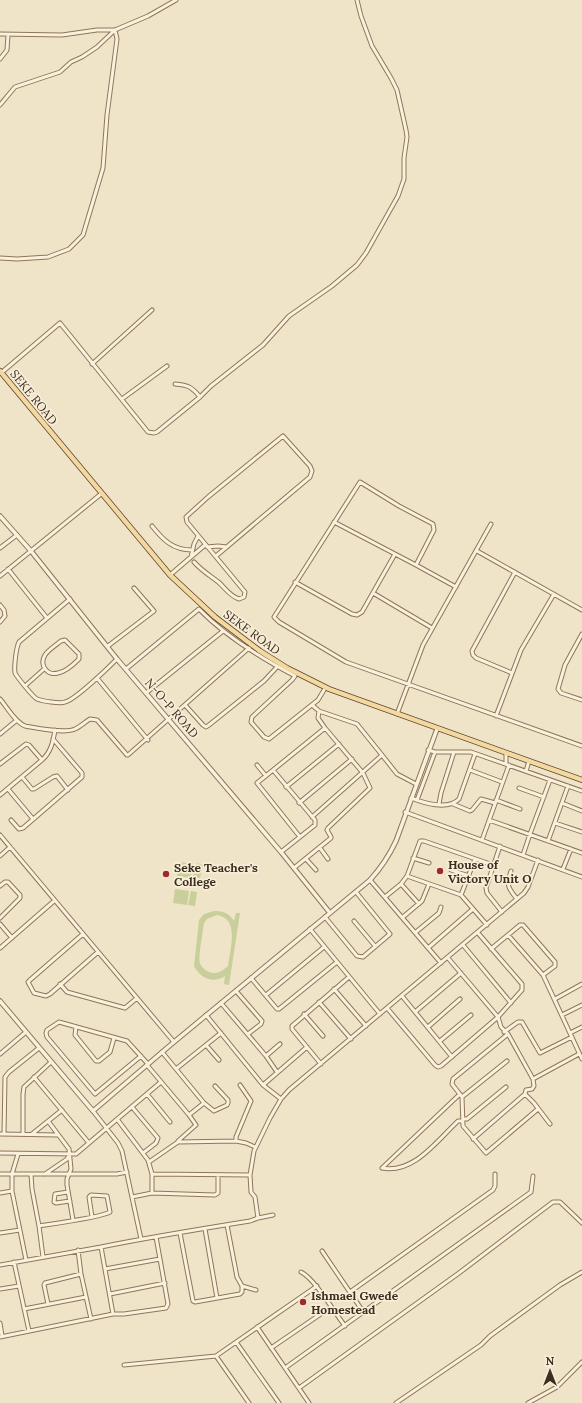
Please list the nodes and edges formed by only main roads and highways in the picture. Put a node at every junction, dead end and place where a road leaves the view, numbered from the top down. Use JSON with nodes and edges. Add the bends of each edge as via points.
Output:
{"nodes":[{"id":1,"x":1,"y":372,"type":"edge"},
{"id":2,"x":582,"y":780,"type":"edge"}],
"edges":[{"from":1,"to":2,"type":"main road","name":"SEKE ROAD","via":[[170,576],[260,652],[329,690]]}]}
